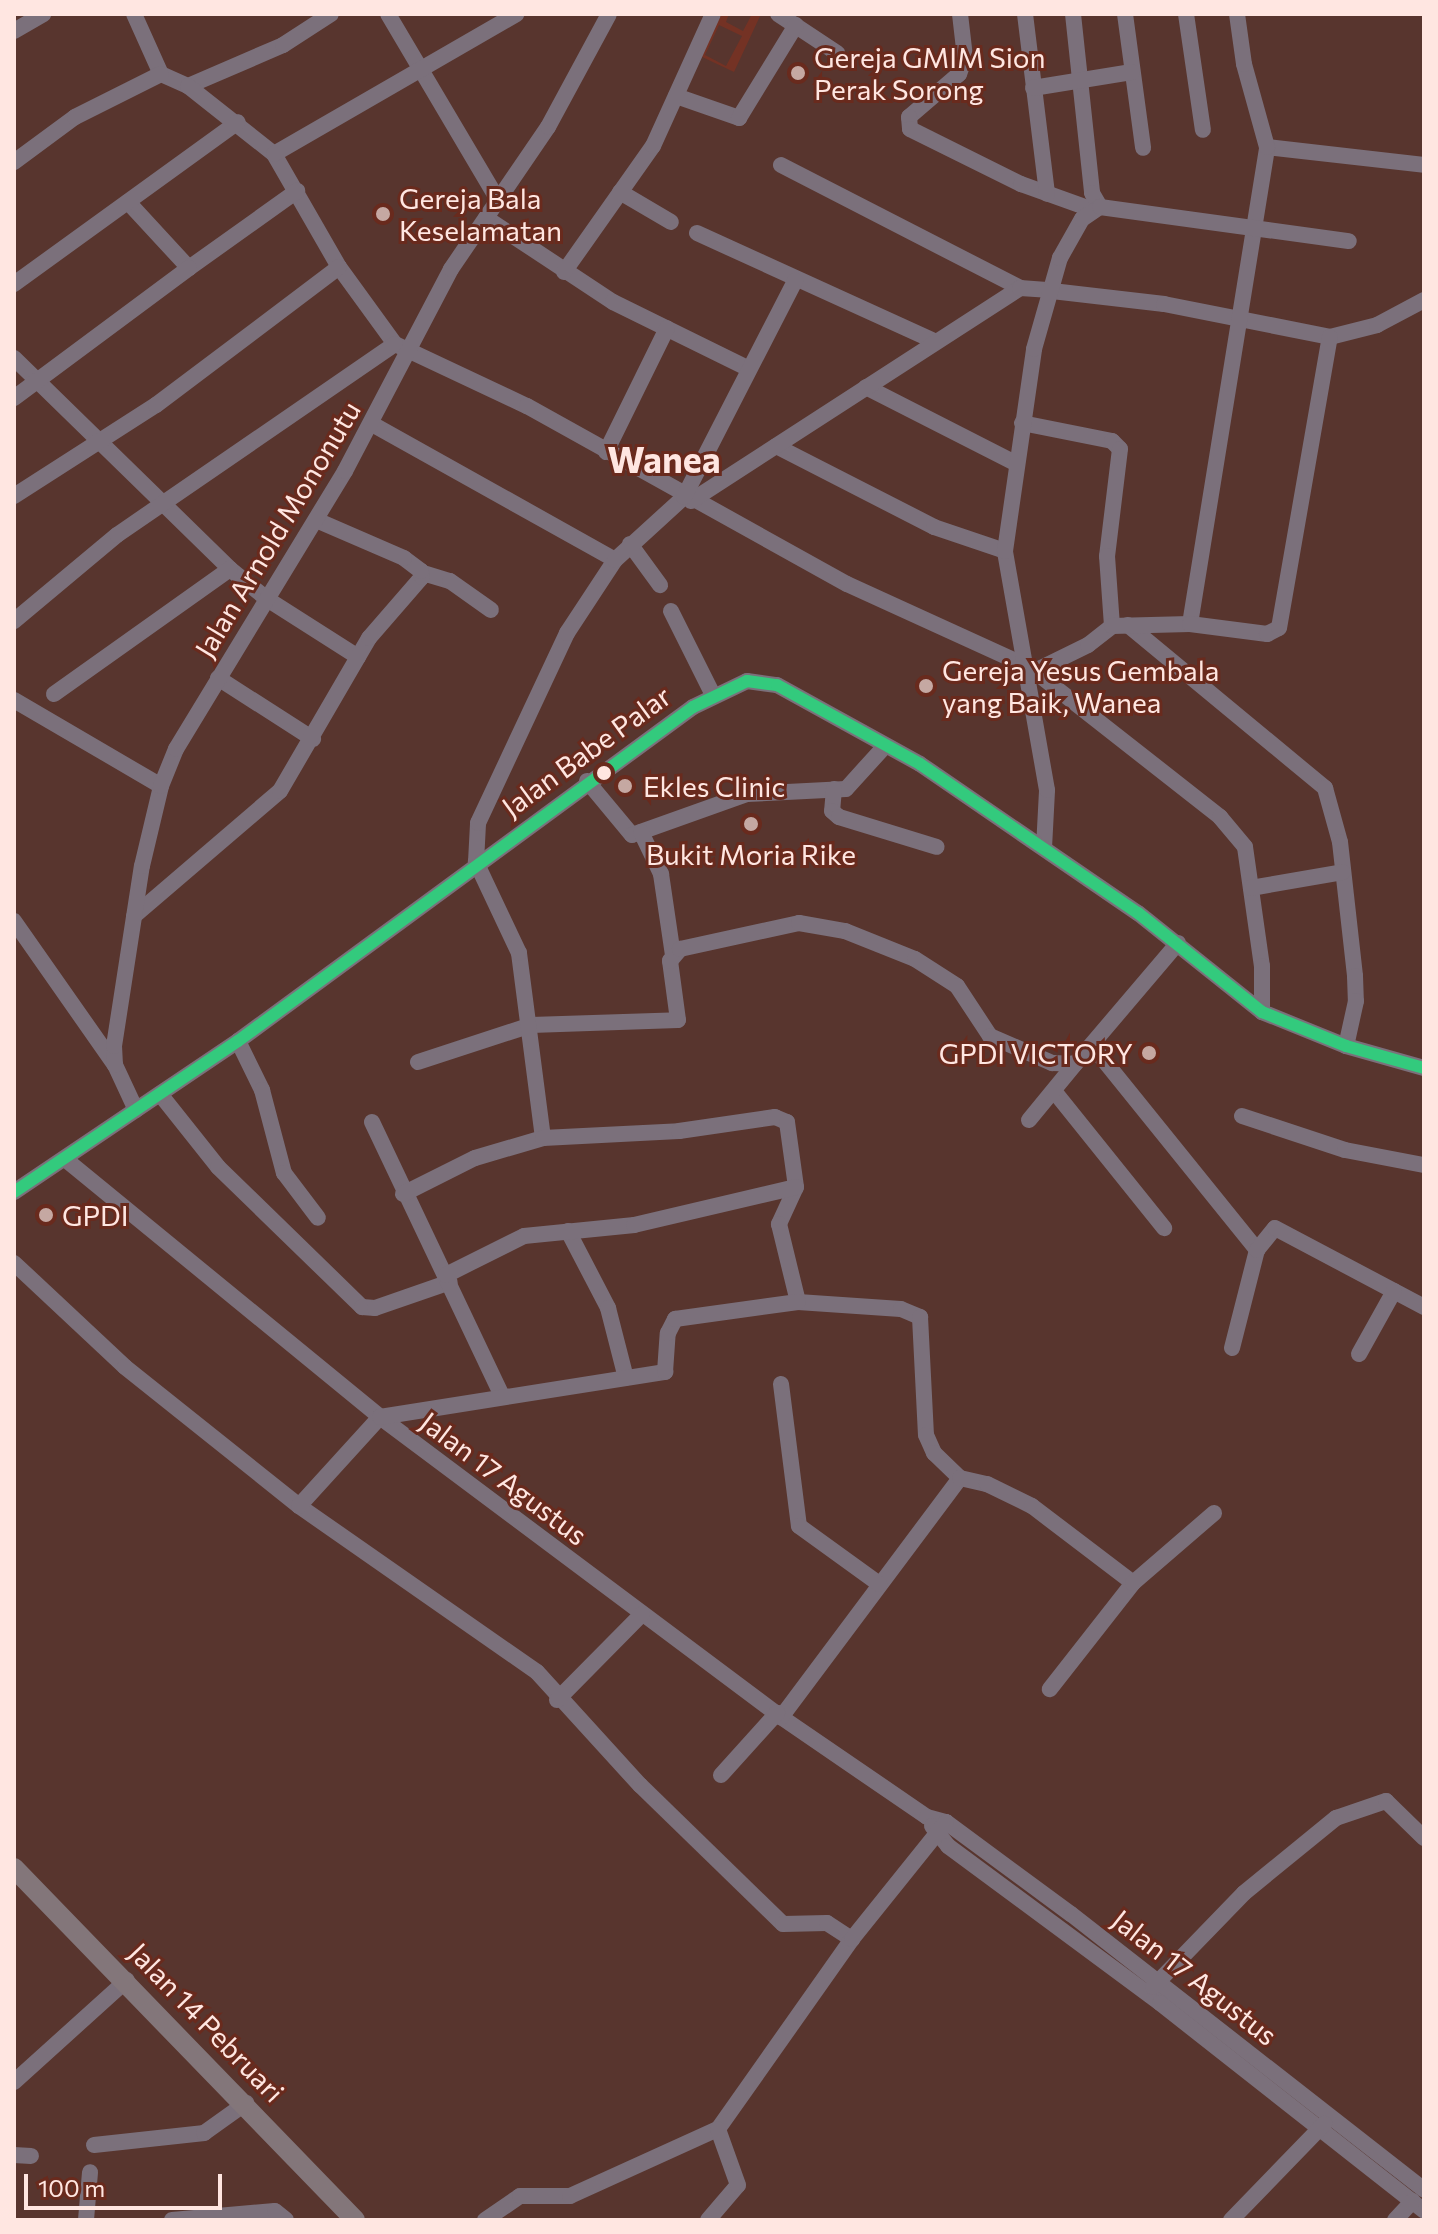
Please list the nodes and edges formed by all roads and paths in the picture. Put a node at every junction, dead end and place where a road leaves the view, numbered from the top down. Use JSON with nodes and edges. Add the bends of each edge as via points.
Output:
{"nodes":[{"id":1,"x":43,"y":14,"type":"edge"},
{"id":2,"x":134,"y":14,"type":"edge"},
{"id":3,"x":331,"y":14,"type":"edge"},
{"id":4,"x":388,"y":14,"type":"edge"},
{"id":5,"x":516,"y":14,"type":"edge"},
{"id":6,"x":609,"y":14,"type":"edge"},
{"id":7,"x":713,"y":14,"type":"edge"},
{"id":8,"x":778,"y":14,"type":"edge"},
{"id":9,"x":960,"y":14,"type":"edge"},
{"id":10,"x":1025,"y":14,"type":"edge"},
{"id":11,"x":1073,"y":14,"type":"edge"},
{"id":12,"x":1125,"y":14,"type":"edge"},
{"id":13,"x":1186,"y":14,"type":"edge"},
{"id":14,"x":1237,"y":14,"type":"edge"},
{"id":15,"x":796,"y":25,"type":"junction"},
{"id":16,"x":14,"y":31,"type":"edge"},
{"id":17,"x":837,"y":53,"type":"dead end"},
{"id":18,"x":423,"y":70,"type":"junction"},
{"id":19,"x":1132,"y":72,"type":"junction"},
{"id":20,"x":161,"y":74,"type":"junction"},
{"id":21,"x":1082,"y":80,"type":"junction"},
{"id":22,"x":188,"y":86,"type":"junction"},
{"id":23,"x":1033,"y":88,"type":"junction"},
{"id":24,"x":676,"y":96,"type":"junction"},
{"id":25,"x":238,"y":122,"type":"junction"},
{"id":26,"x":1203,"y":130,"type":"dead end"},
{"id":27,"x":1267,"y":147,"type":"junction"},
{"id":28,"x":1143,"y":148,"type":"dead end"},
{"id":29,"x":274,"y":154,"type":"junction"},
{"id":30,"x":14,"y":162,"type":"edge"},
{"id":31,"x":781,"y":165,"type":"dead end"},
{"id":32,"x":1424,"y":165,"type":"edge"},
{"id":33,"x":297,"y":191,"type":"junction"},
{"id":34,"x":620,"y":192,"type":"junction"},
{"id":35,"x":1047,"y":194,"type":"junction"},
{"id":36,"x":498,"y":200,"type":"junction"},
{"id":37,"x":128,"y":202,"type":"junction"},
{"id":38,"x":1096,"y":208,"type":"junction"},
{"id":39,"x":486,"y":218,"type":"junction"},
{"id":40,"x":671,"y":222,"type":"dead end"},
{"id":41,"x":1257,"y":226,"type":"junction"},
{"id":42,"x":697,"y":233,"type":"dead end"},
{"id":43,"x":1349,"y":241,"type":"dead end"},
{"id":44,"x":339,"y":267,"type":"junction"},
{"id":45,"x":189,"y":268,"type":"junction"},
{"id":46,"x":564,"y":272,"type":"junction"},
{"id":47,"x":795,"y":281,"type":"junction"},
{"id":48,"x":14,"y":284,"type":"edge"},
{"id":49,"x":1020,"y":288,"type":"junction"},
{"id":50,"x":1050,"y":290,"type":"junction"},
{"id":51,"x":1424,"y":300,"type":"edge"},
{"id":52,"x":1240,"y":319,"type":"junction"},
{"id":53,"x":667,"y":328,"type":"junction"},
{"id":54,"x":1330,"y":337,"type":"junction"},
{"id":55,"x":934,"y":341,"type":"junction"},
{"id":56,"x":403,"y":346,"type":"junction"},
{"id":57,"x":14,"y":358,"type":"edge"},
{"id":58,"x":747,"y":368,"type":"junction"},
{"id":59,"x":37,"y":381,"type":"junction"},
{"id":60,"x":866,"y":387,"type":"junction"},
{"id":61,"x":14,"y":398,"type":"edge"},
{"id":62,"x":1022,"y":423,"type":"junction"},
{"id":63,"x":372,"y":424,"type":"junction"},
{"id":64,"x":100,"y":442,"type":"junction"},
{"id":65,"x":776,"y":446,"type":"junction"},
{"id":66,"x":606,"y":452,"type":"junction"},
{"id":67,"x":1015,"y":463,"type":"junction"},
{"id":68,"x":14,"y":496,"type":"edge"},
{"id":69,"x":687,"y":499,"type":"junction"},
{"id":70,"x":164,"y":503,"type":"junction"},
{"id":71,"x":316,"y":520,"type":"junction"},
{"id":72,"x":630,"y":544,"type":"junction"},
{"id":73,"x":1005,"y":551,"type":"junction"},
{"id":74,"x":615,"y":560,"type":"junction"},
{"id":75,"x":230,"y":569,"type":"junction"},
{"id":76,"x":423,"y":573,"type":"junction"},
{"id":77,"x":660,"y":585,"type":"dead end"},
{"id":78,"x":267,"y":599,"type":"junction"},
{"id":79,"x":491,"y":610,"type":"dead end"},
{"id":80,"x":671,"y":611,"type":"dead end"},
{"id":81,"x":14,"y":621,"type":"edge"},
{"id":82,"x":1190,"y":624,"type":"junction"},
{"id":83,"x":1120,"y":625,"type":"junction"},
{"id":84,"x":358,"y":657,"type":"junction"},
{"id":85,"x":1032,"y":669,"type":"junction"},
{"id":86,"x":218,"y":678,"type":"junction"},
{"id":87,"x":54,"y":694,"type":"dead end"},
{"id":88,"x":713,"y":695,"type":"junction"},
{"id":89,"x":14,"y":700,"type":"edge"},
{"id":90,"x":313,"y":739,"type":"junction"},
{"id":91,"x":885,"y":746,"type":"junction"},
{"id":92,"x":587,"y":781,"type":"junction"},
{"id":93,"x":161,"y":786,"type":"junction"},
{"id":94,"x":834,"y":789,"type":"junction"},
{"id":95,"x":641,"y":832,"type":"junction"},
{"id":96,"x":937,"y":847,"type":"dead end"},
{"id":97,"x":1044,"y":848,"type":"junction"},
{"id":98,"x":476,"y":862,"type":"junction"},
{"id":99,"x":1343,"y":872,"type":"junction"},
{"id":100,"x":1251,"y":888,"type":"junction"},
{"id":101,"x":134,"y":916,"type":"junction"},
{"id":102,"x":14,"y":922,"type":"edge"},
{"id":103,"x":1178,"y":943,"type":"junction"},
{"id":104,"x":673,"y":955,"type":"junction"},
{"id":105,"x":1262,"y":1012,"type":"junction"},
{"id":106,"x":531,"y":1025,"type":"junction"},
{"id":107,"x":238,"y":1041,"type":"junction"},
{"id":108,"x":1346,"y":1046,"type":"junction"},
{"id":109,"x":1094,"y":1048,"type":"junction"},
{"id":110,"x":418,"y":1062,"type":"dead end"},
{"id":111,"x":1075,"y":1064,"type":"junction"},
{"id":112,"x":115,"y":1065,"type":"junction"},
{"id":113,"x":1424,"y":1068,"type":"edge"},
{"id":114,"x":1054,"y":1091,"type":"junction"},
{"id":115,"x":160,"y":1094,"type":"junction"},
{"id":116,"x":136,"y":1110,"type":"junction"},
{"id":117,"x":1242,"y":1116,"type":"dead end"},
{"id":118,"x":1029,"y":1120,"type":"dead end"},
{"id":119,"x":372,"y":1122,"type":"dead end"},
{"id":120,"x":543,"y":1138,"type":"junction"},
{"id":121,"x":65,"y":1159,"type":"junction"},
{"id":122,"x":1424,"y":1165,"type":"edge"},
{"id":123,"x":796,"y":1187,"type":"junction"},
{"id":124,"x":14,"y":1192,"type":"edge"},
{"id":125,"x":403,"y":1194,"type":"junction"},
{"id":126,"x":318,"y":1218,"type":"dead end"},
{"id":127,"x":1164,"y":1228,"type":"dead end"},
{"id":128,"x":568,"y":1231,"type":"junction"},
{"id":129,"x":1257,"y":1250,"type":"junction"},
{"id":130,"x":14,"y":1263,"type":"edge"},
{"id":131,"x":448,"y":1278,"type":"junction"},
{"id":132,"x":1394,"y":1291,"type":"junction"},
{"id":133,"x":798,"y":1302,"type":"junction"},
{"id":134,"x":1424,"y":1307,"type":"edge"},
{"id":135,"x":1232,"y":1348,"type":"dead end"},
{"id":136,"x":1359,"y":1354,"type":"dead end"},
{"id":137,"x":626,"y":1378,"type":"junction"},
{"id":138,"x":781,"y":1384,"type":"dead end"},
{"id":139,"x":502,"y":1396,"type":"junction"},
{"id":140,"x":380,"y":1417,"type":"junction"},
{"id":141,"x":960,"y":1478,"type":"junction"},
{"id":142,"x":299,"y":1506,"type":"junction"},
{"id":143,"x":1214,"y":1513,"type":"dead end"},
{"id":144,"x":1133,"y":1583,"type":"junction"},
{"id":145,"x":879,"y":1584,"type":"junction"},
{"id":146,"x":642,"y":1614,"type":"junction"},
{"id":147,"x":1050,"y":1689,"type":"dead end"},
{"id":148,"x":557,"y":1700,"type":"junction"},
{"id":149,"x":779,"y":1715,"type":"junction"},
{"id":150,"x":721,"y":1775,"type":"dead end"},
{"id":151,"x":941,"y":1828,"type":"junction"},
{"id":152,"x":1424,"y":1838,"type":"edge"},
{"id":153,"x":14,"y":1868,"type":"edge"},
{"id":154,"x":852,"y":1939,"type":"junction"},
{"id":155,"x":127,"y":1980,"type":"junction"},
{"id":156,"x":1159,"y":1980,"type":"junction"},
{"id":157,"x":1146,"y":1993,"type":"junction"},
{"id":158,"x":16,"y":2078,"type":"edge"},
{"id":159,"x":246,"y":2103,"type":"junction"},
{"id":160,"x":1325,"y":2123,"type":"junction"},
{"id":161,"x":718,"y":2129,"type":"junction"},
{"id":162,"x":94,"y":2145,"type":"dead end"},
{"id":163,"x":90,"y":2172,"type":"dead end"},
{"id":164,"x":1420,"y":2200,"type":"edge"},
{"id":165,"x":86,"y":2220,"type":"edge"},
{"id":166,"x":172,"y":2220,"type":"edge"},
{"id":167,"x":286,"y":2220,"type":"edge"},
{"id":168,"x":355,"y":2220,"type":"edge"},
{"id":169,"x":485,"y":2220,"type":"edge"},
{"id":170,"x":708,"y":2220,"type":"edge"},
{"id":171,"x":1231,"y":2220,"type":"edge"},
{"id":172,"x":1395,"y":2220,"type":"edge"}],
"edges":[{"from":1,"to":16,"type":"street"},
{"from":2,"to":20,"type":"street"},
{"from":3,"to":22,"type":"street","via":[[283,45]]},
{"from":4,"to":18,"type":"street"},
{"from":5,"to":18,"type":"street"},
{"from":6,"to":36,"type":"street","name":"Jalan Arnold Mononutu","via":[[548,127]]},
{"from":7,"to":24,"type":"street"},
{"from":8,"to":15,"type":"street"},
{"from":9,"to":35,"type":"street","via":[[965,57],[959,74],[909,117],[910,129]]},
{"from":10,"to":23,"type":"street"},
{"from":11,"to":21,"type":"street"},
{"from":12,"to":19,"type":"street"},
{"from":13,"to":26,"type":"street"},
{"from":14,"to":27,"type":"street","via":[[1244,64]]},
{"from":15,"to":17,"type":"street"},
{"from":15,"to":24,"type":"street","via":[[739,118]]},
{"from":18,"to":29,"type":"street"},
{"from":18,"to":36,"type":"street"},
{"from":19,"to":21,"type":"street"},
{"from":19,"to":28,"type":"street"},
{"from":20,"to":22,"type":"street"},
{"from":20,"to":30,"type":"street","via":[[75,117]]},
{"from":21,"to":23,"type":"street"},
{"from":21,"to":38,"type":"street"},
{"from":22,"to":25,"type":"street"},
{"from":23,"to":35,"type":"street"},
{"from":24,"to":34,"type":"street","via":[[653,146]]},
{"from":25,"to":29,"type":"street"},
{"from":25,"to":37,"type":"street"},
{"from":27,"to":32,"type":"street"},
{"from":27,"to":41,"type":"street"},
{"from":29,"to":33,"type":"street"},
{"from":31,"to":49,"type":"street"},
{"from":33,"to":44,"type":"street"},
{"from":33,"to":45,"type":"street"},
{"from":34,"to":40,"type":"street"},
{"from":34,"to":46,"type":"street"},
{"from":35,"to":38,"type":"street"},
{"from":36,"to":39,"type":"street","name":"Jalan Arnold Mononutu"},
{"from":37,"to":45,"type":"street"},
{"from":37,"to":48,"type":"street"},
{"from":38,"to":41,"type":"street"},
{"from":38,"to":50,"type":"street"},
{"from":39,"to":46,"type":"street"},
{"from":39,"to":56,"type":"street","name":"Jalan Arnold Mononutu"},
{"from":41,"to":43,"type":"street"},
{"from":41,"to":52,"type":"street"},
{"from":42,"to":47,"type":"street"},
{"from":44,"to":56,"type":"street"},
{"from":44,"to":64,"type":"street","via":[[213,365]]},
{"from":45,"to":59,"type":"street"},
{"from":46,"to":53,"type":"street"},
{"from":47,"to":55,"type":"street"},
{"from":47,"to":58,"type":"street"},
{"from":49,"to":50,"type":"street"},
{"from":49,"to":55,"type":"street"},
{"from":50,"to":52,"type":"street"},
{"from":50,"to":62,"type":"street"},
{"from":51,"to":54,"type":"street","via":[[1377,325]]},
{"from":52,"to":54,"type":"street"},
{"from":52,"to":82,"type":"street"},
{"from":53,"to":58,"type":"street"},
{"from":53,"to":66,"type":"street"},
{"from":54,"to":82,"type":"street","via":[[1283,620],[1267,634]]},
{"from":55,"to":60,"type":"street"},
{"from":56,"to":63,"type":"street","name":"Jalan Arnold Mononutu"},
{"from":56,"to":66,"type":"street"},
{"from":56,"to":70,"type":"street"},
{"from":57,"to":59,"type":"street"},
{"from":58,"to":69,"type":"street"},
{"from":59,"to":61,"type":"street"},
{"from":59,"to":64,"type":"street"},
{"from":60,"to":65,"type":"street"},
{"from":60,"to":67,"type":"street"},
{"from":62,"to":67,"type":"street"},
{"from":62,"to":83,"type":"street","via":[[1112,441],[1120,449],[1106,573]]},
{"from":63,"to":71,"type":"street","name":"Jalan Arnold Mononutu"},
{"from":63,"to":74,"type":"street"},
{"from":64,"to":68,"type":"street"},
{"from":64,"to":70,"type":"street"},
{"from":65,"to":69,"type":"street"},
{"from":65,"to":73,"type":"street","via":[[934,527]]},
{"from":66,"to":69,"type":"street"},
{"from":67,"to":73,"type":"street"},
{"from":69,"to":72,"type":"street"},
{"from":69,"to":85,"type":"street","via":[[847,584]]},
{"from":70,"to":75,"type":"street"},
{"from":70,"to":81,"type":"street","via":[[74,568]]},
{"from":71,"to":76,"type":"street","via":[[404,558]]},
{"from":71,"to":78,"type":"street","name":"Jalan Arnold Mononutu"},
{"from":72,"to":74,"type":"street"},
{"from":72,"to":77,"type":"street"},
{"from":73,"to":85,"type":"street"},
{"from":74,"to":98,"type":"street","via":[[553,658],[500,768],[478,823]]},
{"from":75,"to":78,"type":"street"},
{"from":75,"to":87,"type":"street"},
{"from":76,"to":79,"type":"street","via":[[450,581]]},
{"from":76,"to":84,"type":"street"},
{"from":78,"to":84,"type":"street"},
{"from":78,"to":86,"type":"street","name":"Jalan Arnold Mononutu"},
{"from":80,"to":88,"type":"street"},
{"from":82,"to":83,"type":"street"},
{"from":83,"to":85,"type":"street"},
{"from":83,"to":99,"type":"street","via":[[1325,788]]},
{"from":84,"to":90,"type":"street"},
{"from":85,"to":97,"type":"street","via":[[1048,807]]},
{"from":85,"to":100,"type":"street","via":[[1239,836]]},
{"from":86,"to":90,"type":"street"},
{"from":86,"to":93,"type":"street","name":"Jalan Arnold Mononutu"},
{"from":88,"to":91,"type":"street","name":"Jalan Babe Palar","via":[[747,681],[777,685]]},
{"from":88,"to":92,"type":"street","name":"Jalan Babe Palar"},
{"from":89,"to":93,"type":"street"},
{"from":90,"to":101,"type":"street","via":[[265,807]]},
{"from":91,"to":94,"type":"street","via":[[857,783]]},
{"from":91,"to":97,"type":"street","name":"Jalan Babe Palar"},
{"from":92,"to":95,"type":"street","via":[[628,834]]},
{"from":92,"to":98,"type":"street","name":"Jalan Babe Palar"},
{"from":93,"to":101,"type":"street","name":"Jalan Arnold Mononutu"},
{"from":94,"to":95,"type":"street","via":[[747,794]]},
{"from":94,"to":96,"type":"street","via":[[832,811],[839,817]]},
{"from":95,"to":104,"type":"street","via":[[661,874]]},
{"from":97,"to":103,"type":"street","name":"Jalan Babe Palar"},
{"from":98,"to":106,"type":"street","via":[[515,942]]},
{"from":98,"to":107,"type":"street","name":"Jalan Babe Palar"},
{"from":99,"to":100,"type":"street"},
{"from":99,"to":108,"type":"street","via":[[1356,1001]]},
{"from":100,"to":105,"type":"street","via":[[1262,966]]},
{"from":101,"to":112,"type":"street","name":"Jalan Arnold Mononutu"},
{"from":102,"to":112,"type":"street"},
{"from":103,"to":105,"type":"street","name":"Jalan Babe Palar"},
{"from":103,"to":109,"type":"street"},
{"from":104,"to":106,"type":"street","via":[[678,1020]]},
{"from":104,"to":111,"type":"street","via":[[754,929],[799,923],[845,931],[942,973],[957,986],[990,1036],[1052,1063]]},
{"from":105,"to":108,"type":"street","name":"Jalan Babe Palar"},
{"from":106,"to":110,"type":"street"},
{"from":106,"to":120,"type":"street"},
{"from":107,"to":115,"type":"street","name":"Jalan Babe Palar"},
{"from":107,"to":126,"type":"street","via":[[262,1090],[284,1173]]},
{"from":108,"to":113,"type":"street","name":"Jalan Babe Palar"},
{"from":109,"to":111,"type":"street"},
{"from":109,"to":129,"type":"street"},
{"from":111,"to":114,"type":"street"},
{"from":112,"to":116,"type":"street"},
{"from":114,"to":118,"type":"street"},
{"from":114,"to":127,"type":"street"},
{"from":115,"to":116,"type":"street","name":"Jalan Babe Palar"},
{"from":115,"to":131,"type":"street","via":[[218,1167],[362,1307],[375,1308]]},
{"from":116,"to":121,"type":"street","name":"Jalan Babe Palar"},
{"from":117,"to":122,"type":"street","via":[[1345,1150]]},
{"from":119,"to":125,"type":"street"},
{"from":120,"to":123,"type":"street","via":[[679,1131],[778,1118],[789,1125]]},
{"from":120,"to":125,"type":"street","via":[[475,1158]]},
{"from":121,"to":124,"type":"street","name":"Jalan Babe Palar"},
{"from":121,"to":140,"type":"street","name":"Jalan 17 Agustus"},
{"from":123,"to":128,"type":"street","via":[[634,1225]]},
{"from":123,"to":133,"type":"street","via":[[779,1224]]},
{"from":125,"to":131,"type":"street"},
{"from":128,"to":131,"type":"street","via":[[514,1239]]},
{"from":128,"to":137,"type":"street","via":[[608,1308]]},
{"from":129,"to":132,"type":"street","via":[[1269,1231],[1278,1228]]},
{"from":129,"to":135,"type":"street"},
{"from":130,"to":142,"type":"street","via":[[125,1367]]},
{"from":131,"to":139,"type":"street"},
{"from":132,"to":134,"type":"street"},
{"from":132,"to":136,"type":"street"},
{"from":133,"to":137,"type":"street","via":[[675,1319],[668,1333],[668,1370]]},
{"from":133,"to":141,"type":"street","via":[[901,1309],[920,1317],[926,1435],[934,1453]]},
{"from":137,"to":139,"type":"street"},
{"from":138,"to":145,"type":"street","via":[[799,1526]]},
{"from":139,"to":140,"type":"street"},
{"from":140,"to":142,"type":"street"},
{"from":140,"to":146,"type":"street","name":"Jalan 17 Agustus"},
{"from":141,"to":144,"type":"street","via":[[987,1484],[1032,1506]]},
{"from":141,"to":145,"type":"street"},
{"from":142,"to":148,"type":"street","via":[[537,1672]]},
{"from":143,"to":144,"type":"street"},
{"from":144,"to":147,"type":"street"},
{"from":145,"to":149,"type":"street"},
{"from":146,"to":148,"type":"street"},
{"from":146,"to":149,"type":"street","name":"Jalan 17 Agustus"},
{"from":148,"to":154,"type":"street","via":[[783,1924],[827,1923]]},
{"from":149,"to":150,"type":"street"},
{"from":149,"to":151,"type":"street","name":"Jalan 17 Agustus"},
{"from":151,"to":154,"type":"street"},
{"from":151,"to":156,"type":"street","name":"Jalan 17 Agustus"},
{"from":151,"to":157,"type":"street","name":"Jalan 17 Agustus","via":[[1043,1916]]},
{"from":152,"to":156,"type":"street","via":[[1386,1801],[1336,1818],[1244,1893]]},
{"from":153,"to":155,"type":"main road","name":"Jalan 14 Pebruari"},
{"from":154,"to":161,"type":"street"},
{"from":155,"to":158,"type":"street"},
{"from":155,"to":159,"type":"main road","name":"Jalan 14 Pebruari"},
{"from":156,"to":157,"type":"street"},
{"from":156,"to":160,"type":"street","name":"Jalan 17 Agustus"},
{"from":157,"to":160,"type":"street","name":"Jalan 17 Agustus"},
{"from":159,"to":162,"type":"street","via":[[204,2133]]},
{"from":159,"to":168,"type":"main road","name":"Jalan 14 Pebruari"},
{"from":160,"to":164,"type":"street","name":"Jalan 17 Agustus"},
{"from":160,"to":171,"type":"street"},
{"from":161,"to":169,"type":"street","via":[[570,2196],[520,2196]]},
{"from":161,"to":170,"type":"street","via":[[738,2185]]},
{"from":163,"to":165,"type":"street"},
{"from":164,"to":172,"type":"street"},
{"from":166,"to":167,"type":"street","via":[[275,2211]]}]}
